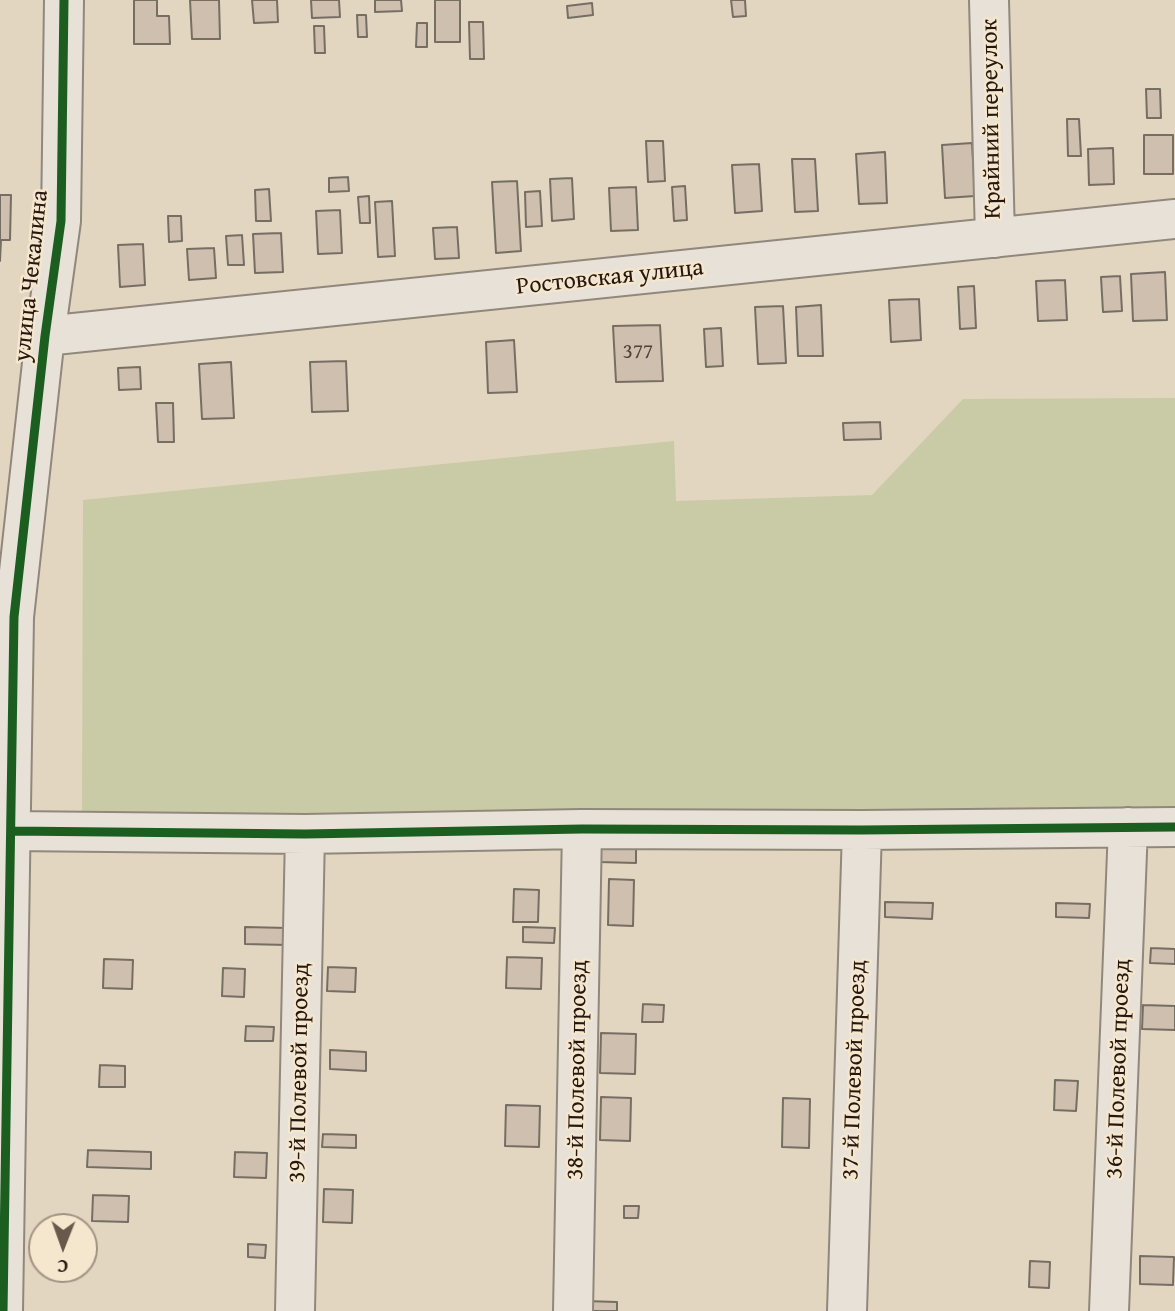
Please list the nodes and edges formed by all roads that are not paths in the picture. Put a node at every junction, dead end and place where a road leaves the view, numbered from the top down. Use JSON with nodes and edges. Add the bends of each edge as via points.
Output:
{"nodes":[{"id":1,"x":64,"y":0,"type":"edge"},
{"id":2,"x":989,"y":0,"type":"edge"},
{"id":3,"x":1175,"y":219,"type":"edge"},
{"id":4,"x":995,"y":238,"type":"junction"},
{"id":5,"x":45,"y":336,"type":"junction"},
{"id":6,"x":7,"y":617,"type":"edge"},
{"id":7,"x":1128,"y":827,"type":"junction"},
{"id":8,"x":1175,"y":827,"type":"edge"},
{"id":9,"x":582,"y":829,"type":"junction"},
{"id":10,"x":862,"y":830,"type":"junction"},
{"id":11,"x":11,"y":831,"type":"junction"},
{"id":12,"x":305,"y":834,"type":"junction"},
{"id":13,"x":3,"y":1311,"type":"edge"},
{"id":14,"x":295,"y":1311,"type":"edge"},
{"id":15,"x":573,"y":1311,"type":"edge"},
{"id":16,"x":847,"y":1311,"type":"edge"},
{"id":17,"x":1109,"y":1311,"type":"edge"}],
"edges":[{"from":1,"to":5,"type":"street","name":"улица Чекалина","via":[[61,221]]},
{"from":2,"to":4,"type":"street","name":"Крайний переулок"},
{"from":3,"to":4,"type":"street","name":"Ростовская улица"},
{"from":4,"to":5,"type":"street","name":"Ростовская улица"},
{"from":5,"to":6,"type":"street","name":"улица Чекалина"},
{"from":6,"to":11,"type":"street","name":"улица Чекалина"},
{"from":7,"to":8,"type":"street"},
{"from":7,"to":10,"type":"street"},
{"from":7,"to":17,"type":"street","name":"36-й Полевой проезд"},
{"from":9,"to":10,"type":"street"},
{"from":9,"to":12,"type":"street"},
{"from":9,"to":15,"type":"street","name":"38-й Полевой проезд"},
{"from":10,"to":16,"type":"street","name":"37-й Полевой проезд"},
{"from":11,"to":12,"type":"street"},
{"from":11,"to":13,"type":"street","name":"улица Чекалина"},
{"from":12,"to":14,"type":"street","name":"39-й Полевой проезд"}]}
